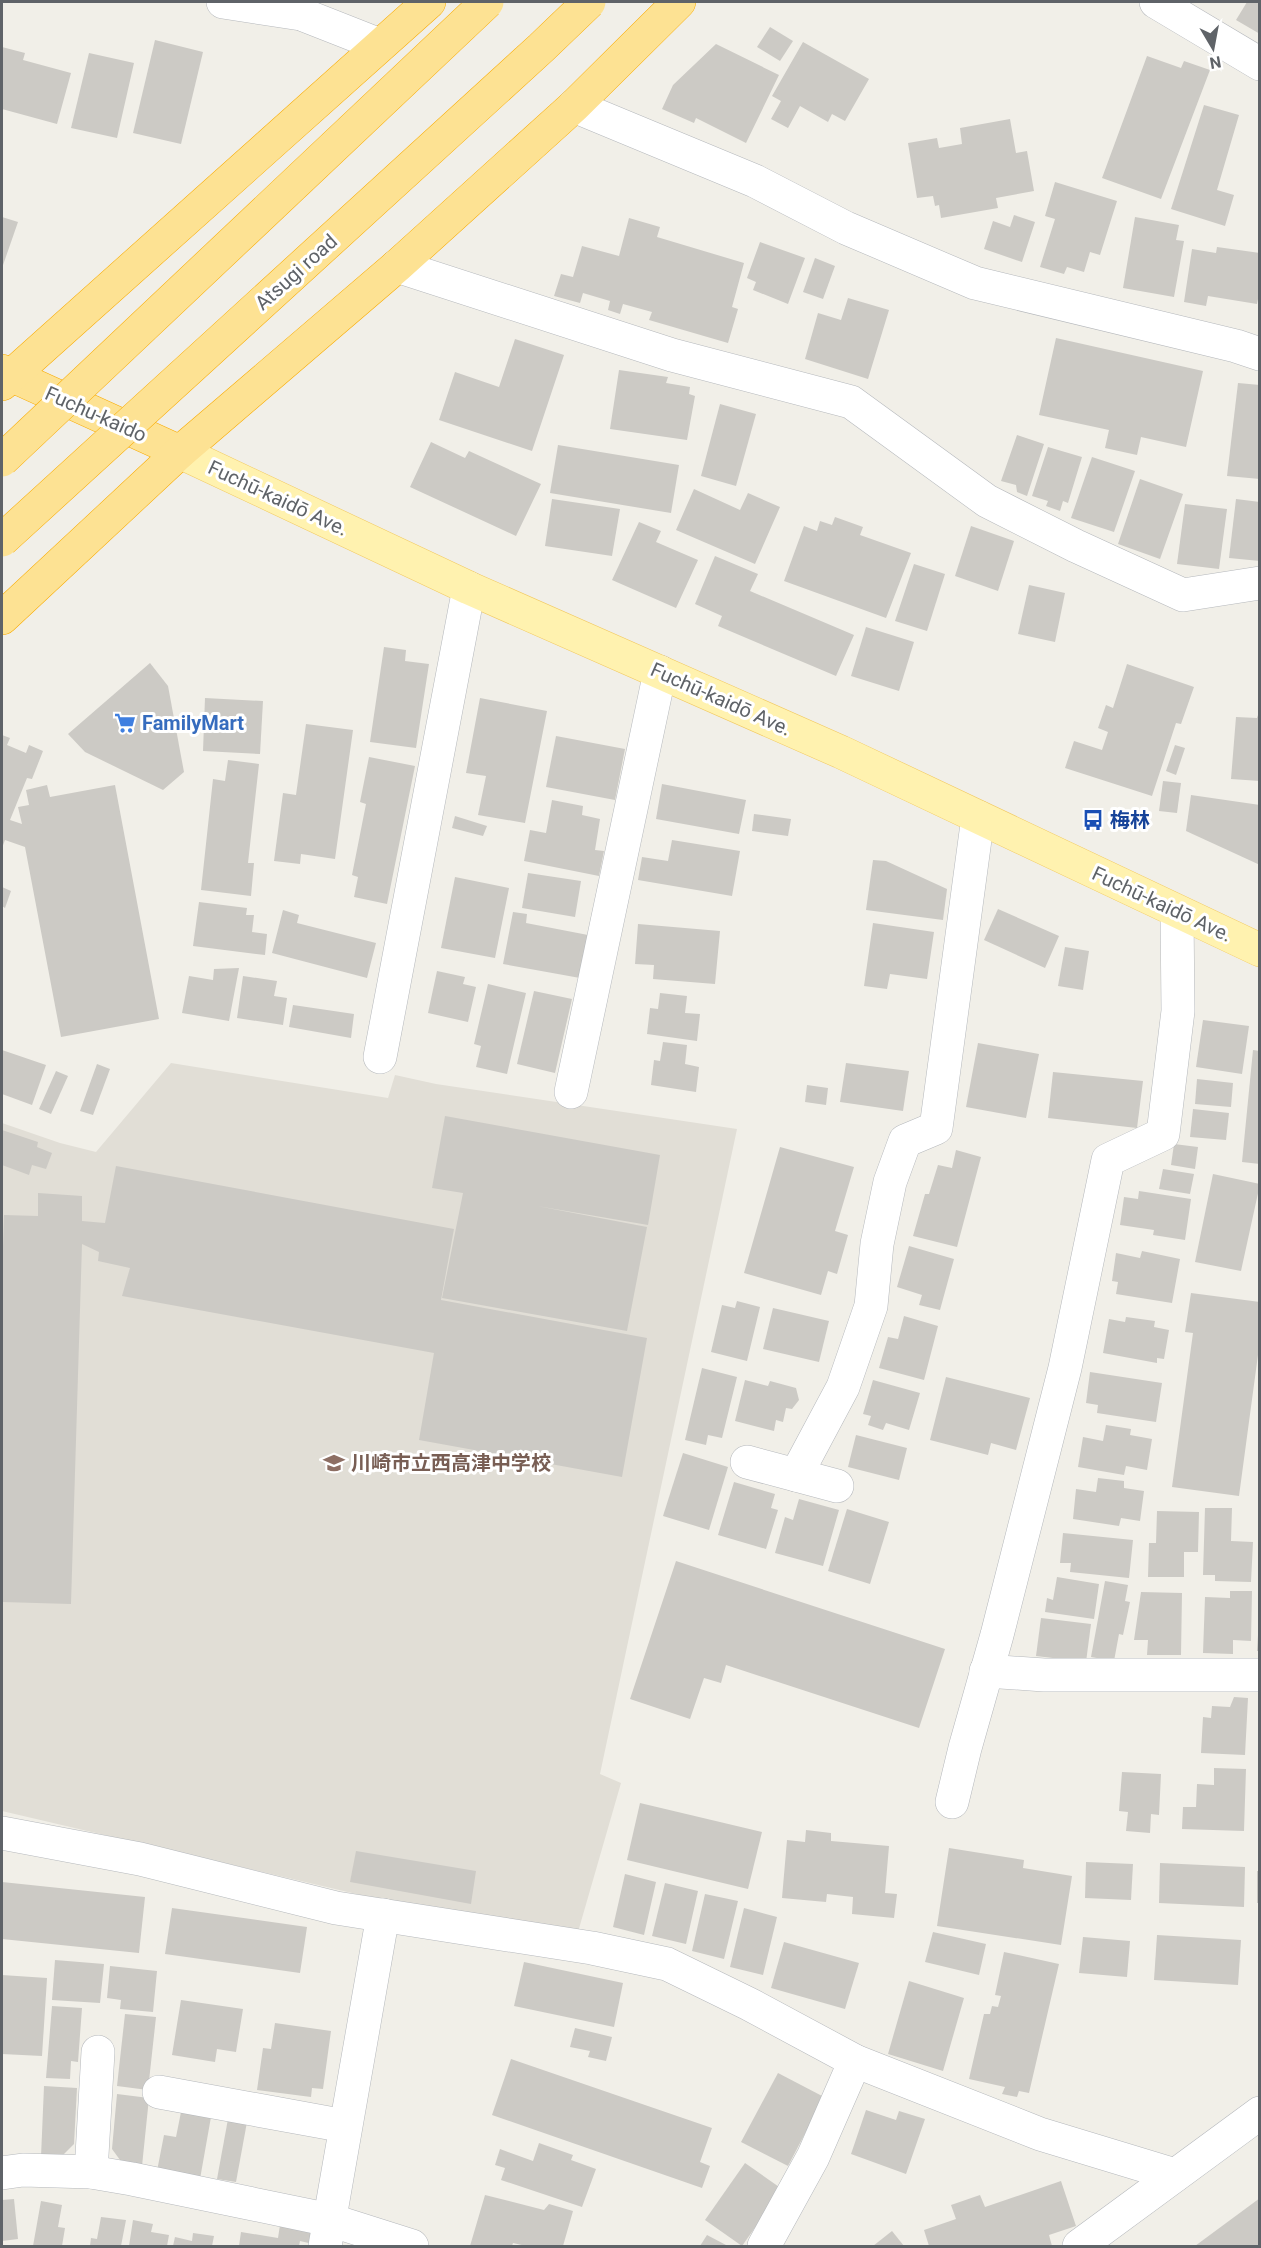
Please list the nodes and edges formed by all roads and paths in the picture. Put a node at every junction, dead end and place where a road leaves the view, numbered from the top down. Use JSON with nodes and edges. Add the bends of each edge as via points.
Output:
{"nodes":[{"id":1,"x":223,"y":2,"type":"edge"},
{"id":2,"x":429,"y":2,"type":"edge"},
{"id":3,"x":487,"y":2,"type":"edge"},
{"id":4,"x":589,"y":2,"type":"edge"},
{"id":5,"x":679,"y":2,"type":"edge"},
{"id":6,"x":1156,"y":2,"type":"edge"},
{"id":7,"x":381,"y":45,"type":"junction"},
{"id":8,"x":1260,"y":64,"type":"edge"},
{"id":9,"x":574,"y":106,"type":"junction"},
{"id":10,"x":397,"y":266,"type":"junction"},
{"id":11,"x":1260,"y":354,"type":"edge"},
{"id":12,"x":5,"y":377,"type":"edge"},
{"id":13,"x":180,"y":452,"type":"junction"},
{"id":14,"x":2,"y":460,"type":"edge"},
{"id":15,"x":2,"y":540,"type":"edge"},
{"id":16,"x":1260,"y":583,"type":"edge"},
{"id":17,"x":469,"y":588,"type":"junction"},
{"id":18,"x":2,"y":618,"type":"edge"},
{"id":19,"x":660,"y":672,"type":"junction"},
{"id":20,"x":978,"y":817,"type":"junction"},
{"id":21,"x":1178,"y":912,"type":"junction"},
{"id":22,"x":1260,"y":950,"type":"edge"},
{"id":23,"x":380,"y":1057,"type":"dead end"},
{"id":24,"x":571,"y":1092,"type":"dead end"},
{"id":25,"x":747,"y":1462,"type":"dead end"},
{"id":26,"x":796,"y":1475,"type":"junction"},
{"id":27,"x":837,"y":1486,"type":"dead end"},
{"id":28,"x":986,"y":1671,"type":"junction"},
{"id":29,"x":1260,"y":1676,"type":"edge"},
{"id":30,"x":952,"y":1802,"type":"dead end"},
{"id":31,"x":2,"y":1833,"type":"edge"},
{"id":32,"x":383,"y":1915,"type":"junction"},
{"id":33,"x":98,"y":2052,"type":"dead end"},
{"id":34,"x":855,"y":2061,"type":"junction"},
{"id":35,"x":159,"y":2092,"type":"dead end"},
{"id":36,"x":1260,"y":2113,"type":"edge"},
{"id":37,"x":345,"y":2126,"type":"junction"},
{"id":38,"x":91,"y":2172,"type":"junction"},
{"id":39,"x":2,"y":2174,"type":"edge"},
{"id":40,"x":1175,"y":2175,"type":"junction"},
{"id":41,"x":328,"y":2233,"type":"edge"},
{"id":42,"x":412,"y":2247,"type":"edge"},
{"id":43,"x":764,"y":2247,"type":"edge"},
{"id":44,"x":1079,"y":2247,"type":"edge"}],
"edges":[{"from":1,"to":7,"type":"street","via":[[301,14]]},
{"from":2,"to":7,"type":"highway"},
{"from":3,"to":14,"type":"highway","bridge":true},
{"from":4,"to":15,"type":"highway","name":"Atsugi road","bridge":true},
{"from":5,"to":9,"type":"highway"},
{"from":6,"to":8,"type":"street"},
{"from":7,"to":12,"type":"highway"},
{"from":9,"to":10,"type":"highway"},
{"from":9,"to":11,"type":"street","via":[[755,181],[846,228],[975,283]]},
{"from":10,"to":13,"type":"highway"},
{"from":10,"to":16,"type":"street","via":[[672,355],[851,402],[987,501],[1183,595]]},
{"from":12,"to":13,"type":"highway","name":"Fuchu-kaido"},
{"from":13,"to":17,"type":"main road","name":"Fuchū-kaidō Ave."},
{"from":13,"to":18,"type":"highway"},
{"from":17,"to":19,"type":"main road","name":"Fuchū-kaidō Ave."},
{"from":17,"to":23,"type":"street"},
{"from":19,"to":20,"type":"main road","name":"Fuchū-kaidō Ave."},
{"from":19,"to":24,"type":"street"},
{"from":20,"to":21,"type":"main road","name":"Fuchū-kaidō Ave."},
{"from":20,"to":26,"type":"street","via":[[936,1128],[904,1141],[890,1182],[877,1244],[871,1306],[843,1387]]},
{"from":21,"to":22,"type":"main road","name":"Fuchū-kaidō Ave."},
{"from":21,"to":28,"type":"street","via":[[1178,1011],[1163,1134],[1108,1160],[1065,1368]]},
{"from":25,"to":26,"type":"street"},
{"from":26,"to":27,"type":"street"},
{"from":28,"to":29,"type":"street"},
{"from":28,"to":30,"type":"street"},
{"from":31,"to":32,"type":"street","via":[[140,1859],[336,1908]]},
{"from":32,"to":34,"type":"street","via":[[592,1948],[667,1964]]},
{"from":32,"to":37,"type":"street"},
{"from":33,"to":38,"type":"street"},
{"from":34,"to":40,"type":"street","via":[[1040,2134]]},
{"from":34,"to":43,"type":"street","via":[[813,2157]]},
{"from":35,"to":37,"type":"street"},
{"from":36,"to":40,"type":"street"},
{"from":37,"to":41,"type":"street"},
{"from":38,"to":39,"type":"street","via":[[23,2170]]},
{"from":38,"to":41,"type":"street"},
{"from":40,"to":44,"type":"street"},
{"from":41,"to":42,"type":"street"}]}
